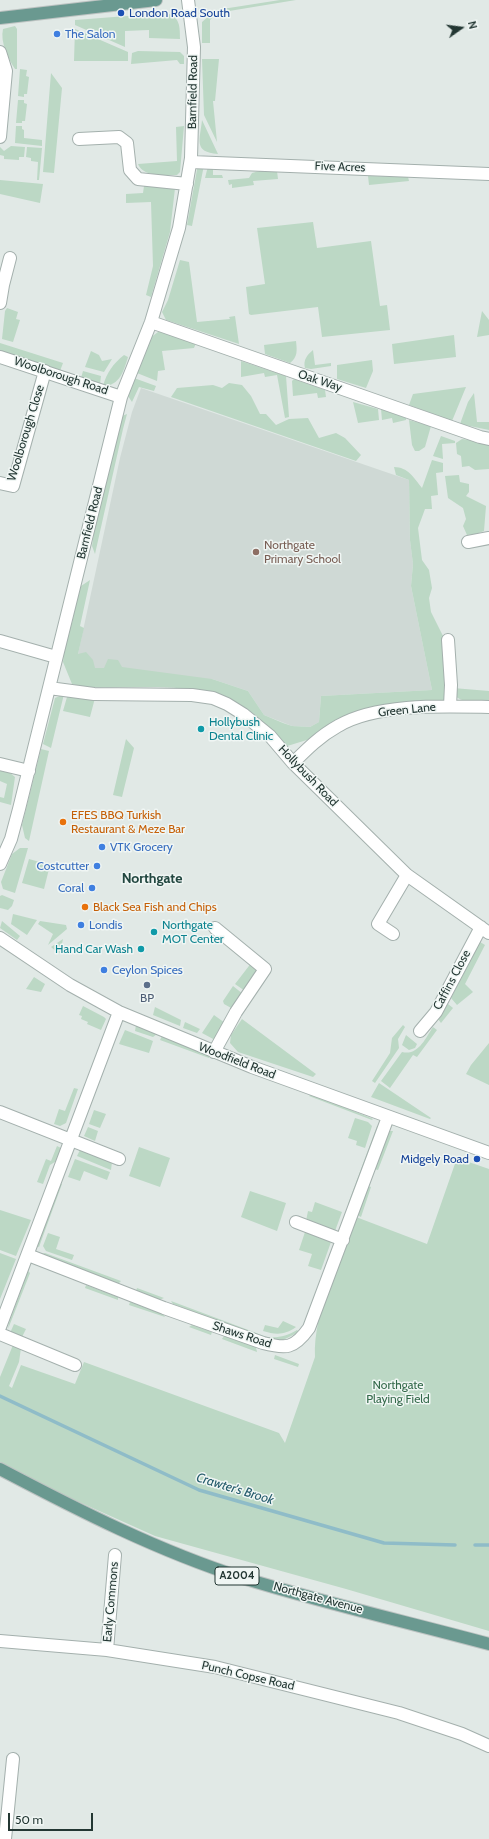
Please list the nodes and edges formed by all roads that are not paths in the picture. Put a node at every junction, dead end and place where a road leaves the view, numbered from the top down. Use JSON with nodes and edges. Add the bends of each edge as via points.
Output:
{"nodes":[{"id":1,"x":156,"y":0,"type":"edge"},
{"id":2,"x":188,"y":0,"type":"edge"},
{"id":3,"x":0,"y":18,"type":"edge"},
{"id":4,"x":0,"y":52,"type":"edge"},
{"id":5,"x":0,"y":137,"type":"edge"},
{"id":6,"x":79,"y":139,"type":"dead end"},
{"id":7,"x":191,"y":162,"type":"junction"},
{"id":8,"x":489,"y":174,"type":"edge"},
{"id":9,"x":187,"y":184,"type":"junction"},
{"id":10,"x":10,"y":258,"type":"dead end"},
{"id":11,"x":0,"y":303,"type":"edge"},
{"id":12,"x":151,"y":322,"type":"junction"},
{"id":13,"x":0,"y":356,"type":"edge"},
{"id":14,"x":45,"y":370,"type":"junction"},
{"id":15,"x":121,"y":397,"type":"junction"},
{"id":16,"x":489,"y":439,"type":"edge"},
{"id":17,"x":0,"y":483,"type":"edge"},
{"id":18,"x":489,"y":538,"type":"edge"},
{"id":19,"x":468,"y":542,"type":"dead end"},
{"id":20,"x":448,"y":640,"type":"dead end"},
{"id":21,"x":0,"y":641,"type":"edge"},
{"id":22,"x":56,"y":658,"type":"junction"},
{"id":23,"x":49,"y":688,"type":"junction"},
{"id":24,"x":450,"y":706,"type":"junction"},
{"id":25,"x":489,"y":707,"type":"edge"},
{"id":26,"x":293,"y":763,"type":"junction"},
{"id":27,"x":0,"y":764,"type":"edge"},
{"id":28,"x":29,"y":771,"type":"junction"},
{"id":29,"x":0,"y":864,"type":"edge"},
{"id":30,"x":407,"y":875,"type":"junction"},
{"id":31,"x":215,"y":928,"type":"dead end"},
{"id":32,"x":485,"y":930,"type":"edge"},
{"id":33,"x":393,"y":934,"type":"dead end"},
{"id":34,"x":0,"y":938,"type":"edge"},
{"id":35,"x":119,"y":1012,"type":"junction"},
{"id":36,"x":420,"y":1031,"type":"dead end"},
{"id":37,"x":214,"y":1052,"type":"junction"},
{"id":38,"x":0,"y":1112,"type":"edge"},
{"id":39,"x":388,"y":1117,"type":"junction"},
{"id":40,"x":70,"y":1140,"type":"junction"},
{"id":41,"x":489,"y":1153,"type":"edge"},
{"id":42,"x":119,"y":1159,"type":"dead end"},
{"id":43,"x":296,"y":1222,"type":"dead end"},
{"id":44,"x":343,"y":1240,"type":"junction"},
{"id":45,"x":28,"y":1254,"type":"junction"},
{"id":46,"x":0,"y":1327,"type":"edge"},
{"id":47,"x":0,"y":1334,"type":"edge"},
{"id":48,"x":75,"y":1365,"type":"dead end"},
{"id":49,"x":0,"y":1469,"type":"edge"},
{"id":50,"x":115,"y":1554,"type":"dead end"},
{"id":51,"x":0,"y":1641,"type":"edge"},
{"id":52,"x":489,"y":1644,"type":"edge"},
{"id":53,"x":107,"y":1650,"type":"junction"},
{"id":54,"x":489,"y":1746,"type":"edge"},
{"id":55,"x":13,"y":1759,"type":"dead end"},
{"id":56,"x":5,"y":1839,"type":"edge"}],
"edges":[{"from":1,"to":3,"type":"main road"},
{"from":2,"to":7,"type":"street","name":"Barnfield Road","via":[[194,48]]},
{"from":4,"to":5,"type":"street","via":[[6,71]]},
{"from":6,"to":9,"type":"street","via":[[119,137],[127,143],[130,170],[138,179]]},
{"from":7,"to":8,"type":"street","name":"Five Acres"},
{"from":7,"to":9,"type":"street","name":"Barnfield Road"},
{"from":9,"to":12,"type":"street","name":"Barnfield Road","via":[[179,228]]},
{"from":10,"to":11,"type":"street"},
{"from":12,"to":15,"type":"street","name":"Barnfield Road"},
{"from":12,"to":16,"type":"street","name":"Oak Way"},
{"from":13,"to":14,"type":"street","name":"Woolborough Road"},
{"from":14,"to":15,"type":"street","name":"Woolborough Road"},
{"from":14,"to":17,"type":"street","name":"Woolborough Close","via":[[13,486]]},
{"from":15,"to":22,"type":"street","name":"Barnfield Road"},
{"from":18,"to":19,"type":"street"},
{"from":20,"to":24,"type":"street"},
{"from":21,"to":22,"type":"street"},
{"from":22,"to":23,"type":"street","name":"Barnfield Road"},
{"from":23,"to":26,"type":"street","name":"Hollybush Road","via":[[94,694],[170,694],[213,698],[227,704],[259,726]]},
{"from":23,"to":28,"type":"street","name":"Barnfield Road"},
{"from":24,"to":25,"type":"street","name":"Green Lane"},
{"from":24,"to":26,"type":"street","name":"Green Lane","via":[[399,708],[363,716],[339,725],[317,739]]},
{"from":26,"to":30,"type":"street","name":"Hollybush Road"},
{"from":27,"to":28,"type":"street"},
{"from":28,"to":29,"type":"street","name":"Barnfield Road","via":[[11,839]]},
{"from":30,"to":32,"type":"street","name":"Hollybush Road"},
{"from":30,"to":33,"type":"street","via":[[378,924]]},
{"from":31,"to":37,"type":"street","via":[[265,969],[236,1012]]},
{"from":32,"to":36,"type":"street","name":"Caffins Close","via":[[436,1012]]},
{"from":34,"to":35,"type":"street","name":"Woodfield Road","via":[[70,985]]},
{"from":35,"to":37,"type":"street","name":"Woodfield Road"},
{"from":35,"to":40,"type":"street"},
{"from":37,"to":39,"type":"street","name":"Woodfield Road"},
{"from":38,"to":40,"type":"street"},
{"from":39,"to":41,"type":"street","name":"Woodfield Road"},
{"from":39,"to":44,"type":"street","name":"Shaws Road"},
{"from":40,"to":42,"type":"street"},
{"from":40,"to":45,"type":"street"},
{"from":43,"to":44,"type":"street"},
{"from":44,"to":45,"type":"street","name":"Shaws Road","via":[[309,1328],[300,1341],[277,1346],[164,1308]]},
{"from":45,"to":46,"type":"street"},
{"from":47,"to":48,"type":"street"},
{"from":49,"to":52,"type":"main road","name":"Northgate Avenue","number":"A2004","via":[[151,1544],[243,1578]]},
{"from":50,"to":53,"type":"street","name":"Early Commons"},
{"from":51,"to":53,"type":"street","name":"Punch Copse Road"},
{"from":53,"to":54,"type":"street","name":"Punch Copse Road","via":[[215,1667],[348,1699],[462,1734]]},
{"from":55,"to":56,"type":"street"}]}
